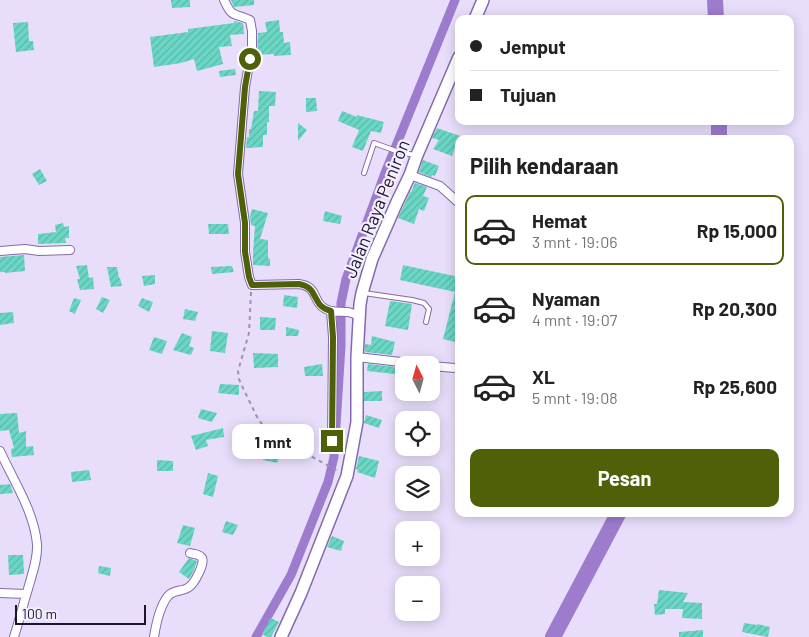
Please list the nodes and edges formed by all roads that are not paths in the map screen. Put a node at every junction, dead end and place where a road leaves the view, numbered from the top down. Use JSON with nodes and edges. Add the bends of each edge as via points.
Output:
{"nodes":[{"id":1,"x":224,"y":0,"type":"edge"},
{"id":2,"x":483,"y":0,"type":"edge"},
{"id":3,"x":477,"y":15,"type":"edge"},
{"id":4,"x":455,"y":66,"type":"edge"},
{"id":5,"x":417,"y":155,"type":"junction"},
{"id":6,"x":364,"y":173,"type":"dead end"},
{"id":7,"x":410,"y":175,"type":"junction"},
{"id":8,"x":455,"y":199,"type":"edge"},
{"id":9,"x":70,"y":250,"type":"dead end"},
{"id":10,"x":0,"y":251,"type":"edge"},
{"id":11,"x":362,"y":293,"type":"junction"},
{"id":12,"x":334,"y":311,"type":"junction"},
{"id":13,"x":354,"y":314,"type":"junction"},
{"id":14,"x":426,"y":322,"type":"dead end"},
{"id":15,"x":357,"y":357,"type":"junction"},
{"id":16,"x":395,"y":361,"type":"edge"},
{"id":17,"x":440,"y":367,"type":"edge"},
{"id":18,"x":455,"y":368,"type":"dead end"},
{"id":19,"x":332,"y":441,"type":"dead end"},
{"id":20,"x":0,"y":451,"type":"edge"},
{"id":21,"x":190,"y":553,"type":"dead end"},
{"id":22,"x":0,"y":593,"type":"edge"},
{"id":23,"x":26,"y":594,"type":"junction"},
{"id":24,"x":14,"y":637,"type":"edge"},
{"id":25,"x":154,"y":637,"type":"edge"},
{"id":26,"x":281,"y":637,"type":"edge"}],
"edges":[{"from":1,"to":12,"type":"street","via":[[230,12],[250,20],[252,31],[238,174],[249,277],[252,285],[306,285],[321,306]]},
{"from":2,"to":3,"type":"main road"},
{"from":4,"to":5,"type":"main road","name":"Jalan Raya Peniron"},
{"from":5,"to":6,"type":"lane","via":[[373,144]]},
{"from":5,"to":7,"type":"main road","name":"Jalan Raya Peniron"},
{"from":7,"to":8,"type":"street","via":[[440,186]]},
{"from":7,"to":11,"type":"main road","name":"Jalan Raya Peniron","via":[[372,259]]},
{"from":9,"to":10,"type":"street"},
{"from":11,"to":13,"type":"main road","name":"Jalan Raya Peniron"},
{"from":11,"to":14,"type":"lane","via":[[424,304],[428,309]]},
{"from":12,"to":13,"type":"street"},
{"from":12,"to":19,"type":"street"},
{"from":13,"to":15,"type":"main road","name":"Jalan Raya Peniron"},
{"from":15,"to":16,"type":"street"},
{"from":15,"to":26,"type":"main road","name":"Jalan Raya Peniron","via":[[357,422],[347,476],[302,593]]},
{"from":17,"to":18,"type":"street"},
{"from":20,"to":23,"type":"street","via":[[21,492],[35,531],[35,567]]},
{"from":21,"to":25,"type":"street","via":[[200,556],[204,562],[191,586],[169,595]]},
{"from":22,"to":23,"type":"street"},
{"from":23,"to":24,"type":"street"}]}
